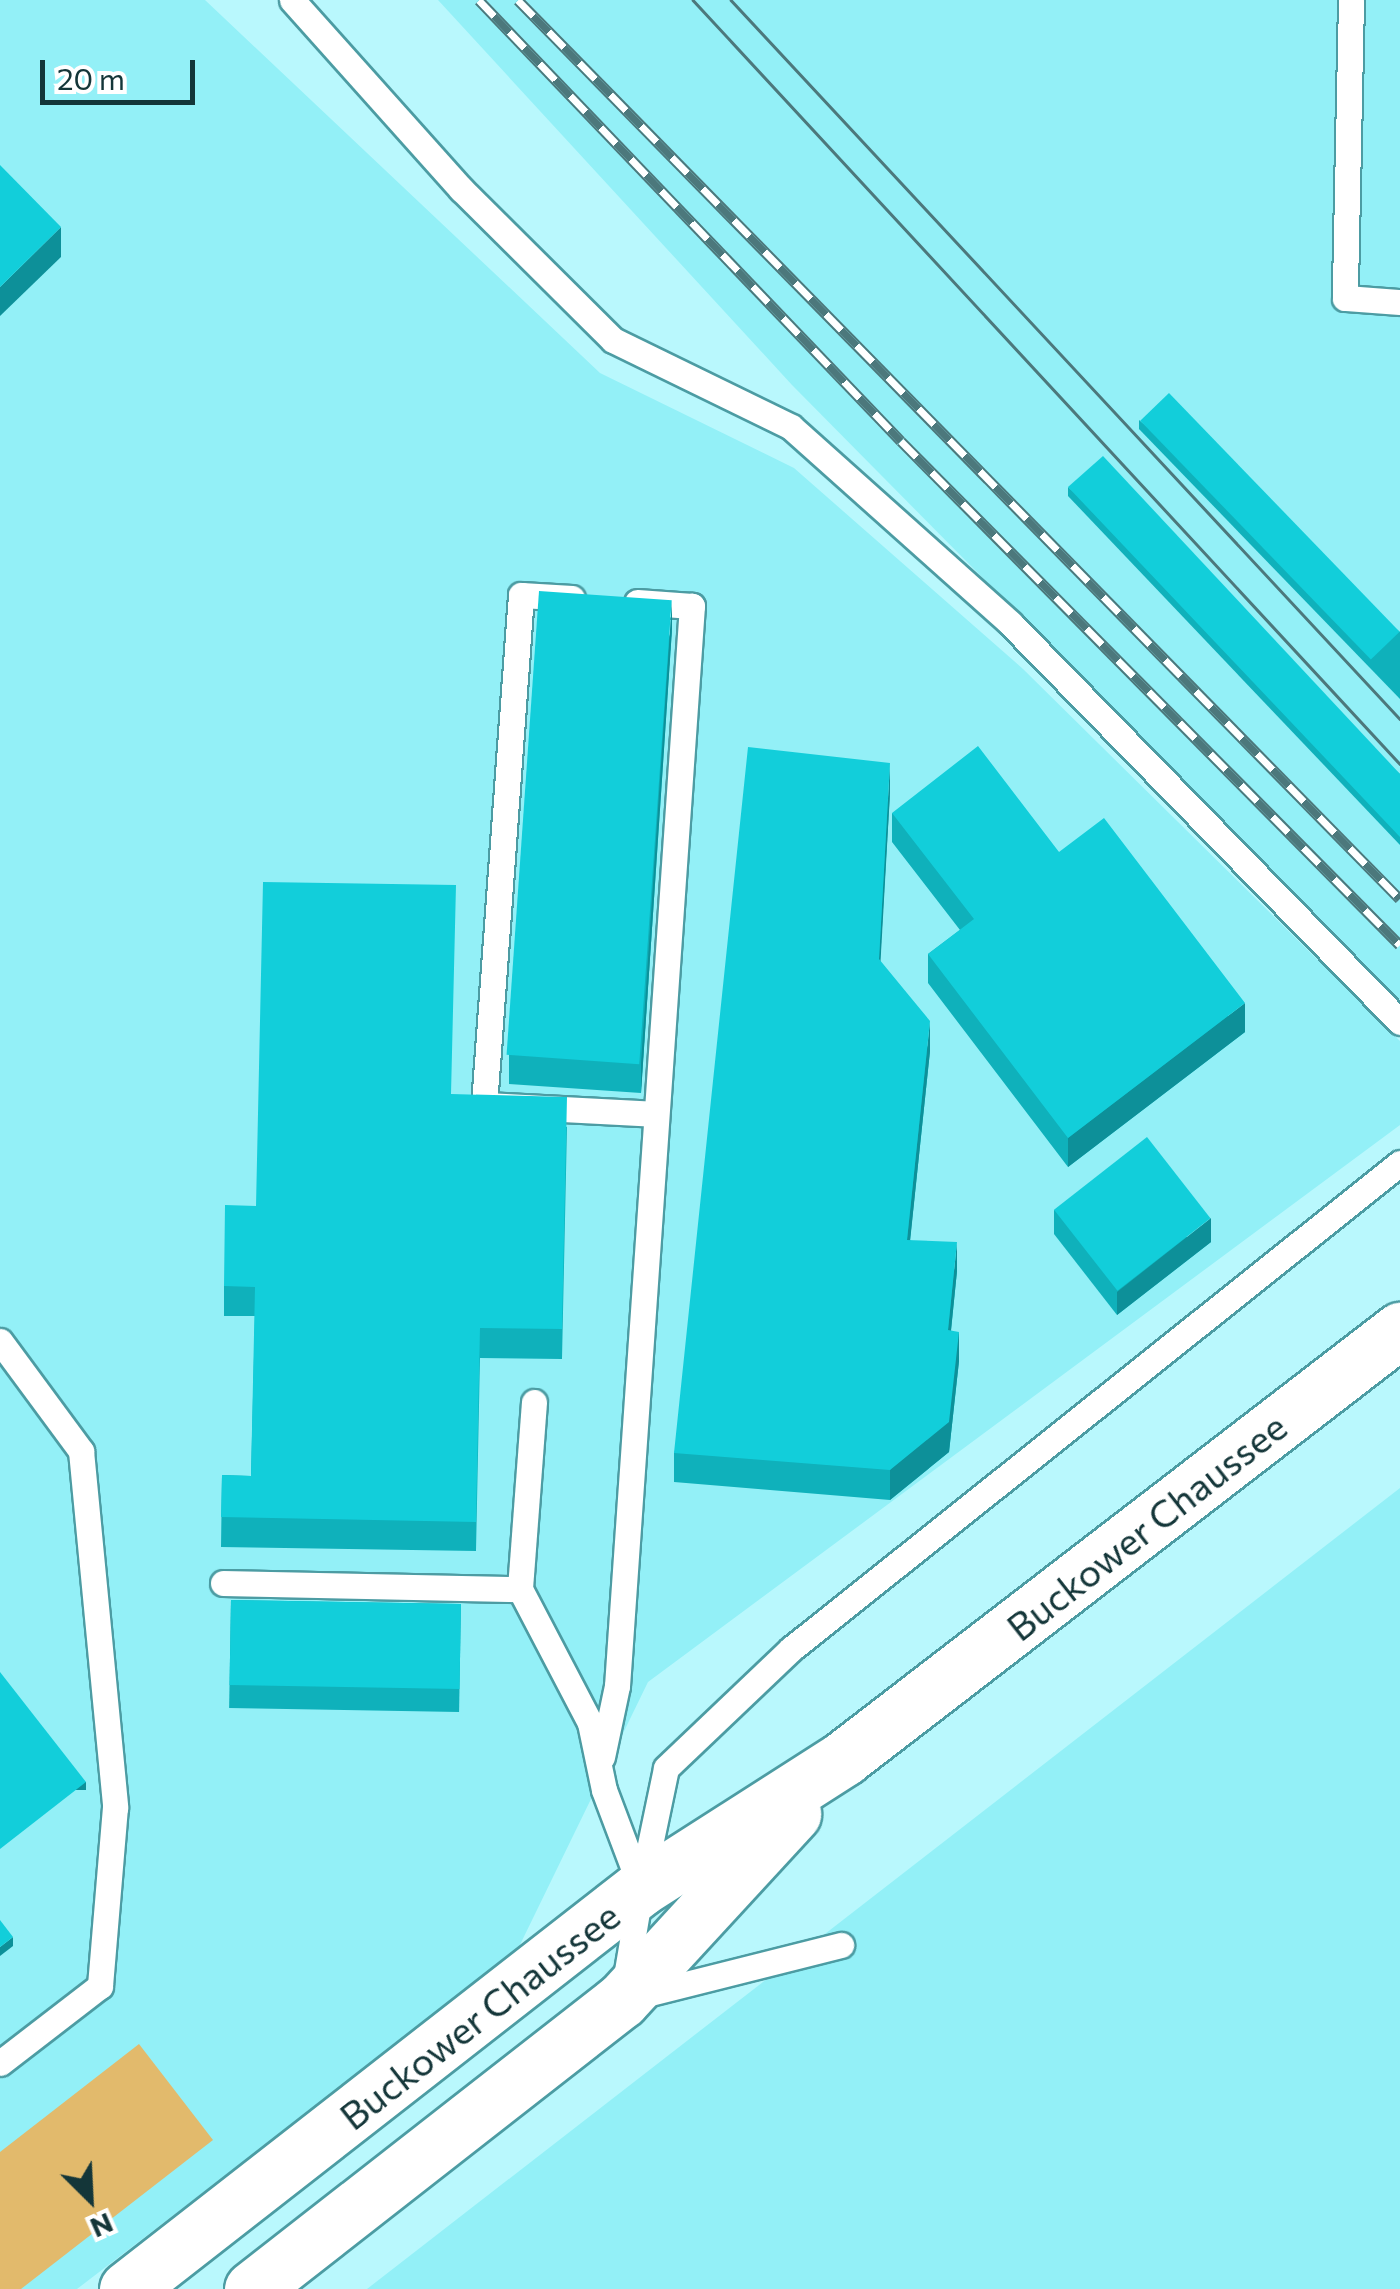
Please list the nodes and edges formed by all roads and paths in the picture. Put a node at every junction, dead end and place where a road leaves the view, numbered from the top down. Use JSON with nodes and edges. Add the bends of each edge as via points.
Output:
{"nodes":[{"id":1,"x":292,"y":0,"type":"edge"},
{"id":2,"x":1351,"y":0,"type":"edge"},
{"id":3,"x":1400,"y":302,"type":"edge"},
{"id":4,"x":1400,"y":1022,"type":"edge"},
{"id":5,"x":656,"y":1114,"type":"junction"},
{"id":6,"x":1400,"y":1163,"type":"edge"},
{"id":7,"x":1400,"y":1330,"type":"edge"},
{"id":8,"x":0,"y":1341,"type":"edge"},
{"id":9,"x":534,"y":1402,"type":"dead end"},
{"id":10,"x":223,"y":1583,"type":"dead end"},
{"id":11,"x":520,"y":1589,"type":"junction"},
{"id":12,"x":602,"y":1757,"type":"junction"},
{"id":13,"x":844,"y":1758,"type":"junction"},
{"id":14,"x":641,"y":1888,"type":"junction"},
{"id":15,"x":841,"y":1946,"type":"dead end"},
{"id":16,"x":622,"y":2000,"type":"junction"},
{"id":17,"x":0,"y":2064,"type":"edge"},
{"id":18,"x":127,"y":2289,"type":"edge"},
{"id":19,"x":252,"y":2289,"type":"edge"}],
"edges":[{"from":1,"to":4,"type":"lane","via":[[462,188],[613,340],[791,427],[1010,623]]},
{"from":2,"to":3,"type":"lane","via":[[1345,298]]},
{"from":5,"to":5,"type":"lane","via":[[692,606],[520,594],[484,1105]]},
{"from":5,"to":12,"type":"lane","via":[[617,1686]]},
{"from":6,"to":14,"type":"lane","via":[[791,1649],[666,1768]]},
{"from":7,"to":13,"type":"main road","name":"Buckower Chaussee"},
{"from":8,"to":17,"type":"lane","via":[[82,1451],[115,1806],[100,1986]]},
{"from":9,"to":11,"type":"lane"},
{"from":10,"to":11,"type":"lane"},
{"from":11,"to":12,"type":"lane"},
{"from":12,"to":14,"type":"lane","via":[[604,1790]]},
{"from":13,"to":14,"type":"main road","name":"Buckower Chaussee"},
{"from":13,"to":16,"type":"main road","name":"Buckower Chaussee"},
{"from":14,"to":16,"type":"lane"},
{"from":14,"to":18,"type":"main road","name":"Buckower Chaussee"},
{"from":15,"to":16,"type":"lane"},
{"from":16,"to":19,"type":"main road","name":"Buckower Chaussee"}]}
